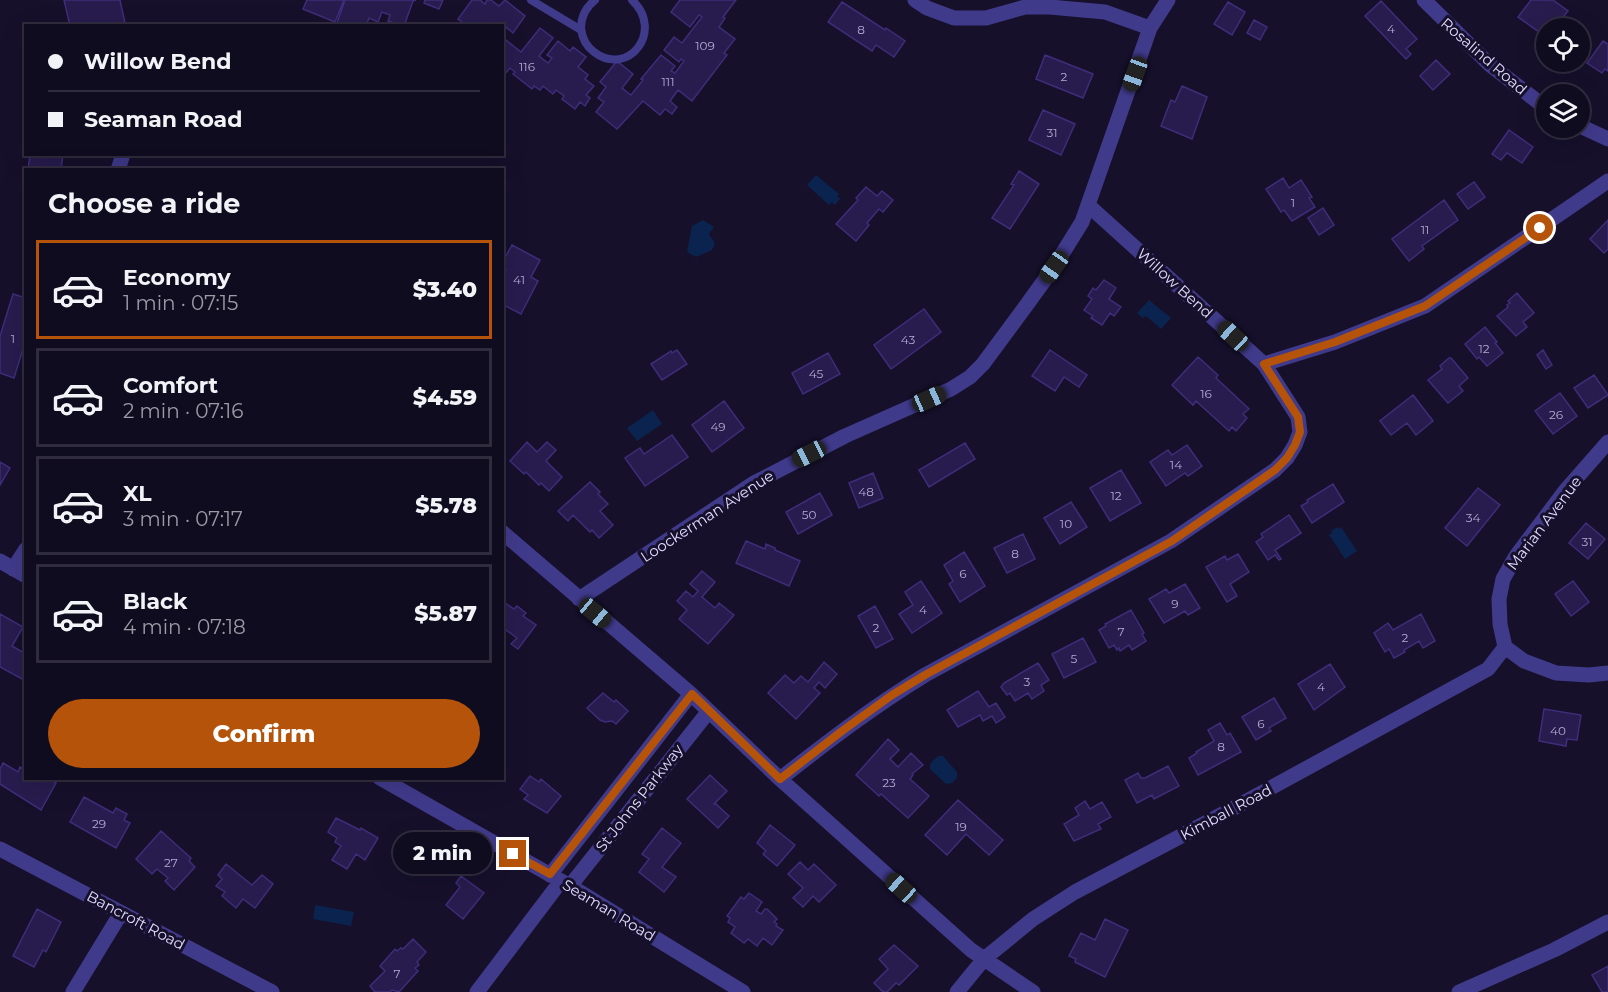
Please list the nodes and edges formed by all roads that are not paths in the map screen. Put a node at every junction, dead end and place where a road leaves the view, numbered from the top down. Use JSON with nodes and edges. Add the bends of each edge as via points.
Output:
{"nodes":[{"id":1,"x":531,"y":0,"type":"edge"},
{"id":2,"x":595,"y":0,"type":"edge"},
{"id":3,"x":633,"y":0,"type":"edge"},
{"id":4,"x":915,"y":0,"type":"edge"},
{"id":5,"x":1168,"y":0,"type":"edge"},
{"id":6,"x":1424,"y":0,"type":"edge"},
{"id":7,"x":1150,"y":28,"type":"junction"},
{"id":8,"x":581,"y":30,"type":"junction"},
{"id":9,"x":1536,"y":100,"type":"edge"},
{"id":10,"x":1590,"y":131,"type":"edge"},
{"id":11,"x":1608,"y":139,"type":"edge"},
{"id":12,"x":1608,"y":181,"type":"edge"},
{"id":13,"x":1088,"y":205,"type":"junction"},
{"id":14,"x":1264,"y":364,"type":"junction"},
{"id":15,"x":1608,"y":442,"type":"edge"},
{"id":16,"x":504,"y":534,"type":"edge"},
{"id":17,"x":24,"y":552,"type":"edge"},
{"id":18,"x":13,"y":569,"type":"edge"},
{"id":19,"x":579,"y":599,"type":"junction"},
{"id":20,"x":1505,"y":647,"type":"junction"},
{"id":21,"x":1608,"y":673,"type":"edge"},
{"id":22,"x":692,"y":694,"type":"junction"},
{"id":23,"x":709,"y":711,"type":"junction"},
{"id":24,"x":780,"y":779,"type":"junction"},
{"id":25,"x":384,"y":780,"type":"edge"},
{"id":26,"x":0,"y":849,"type":"edge"},
{"id":27,"x":560,"y":880,"type":"junction"},
{"id":28,"x":121,"y":913,"type":"junction"},
{"id":29,"x":1608,"y":922,"type":"edge"},
{"id":30,"x":984,"y":960,"type":"junction"},
{"id":31,"x":73,"y":992,"type":"edge"},
{"id":32,"x":272,"y":992,"type":"edge"},
{"id":33,"x":477,"y":992,"type":"edge"},
{"id":34,"x":743,"y":992,"type":"edge"},
{"id":35,"x":957,"y":992,"type":"edge"},
{"id":36,"x":1033,"y":992,"type":"edge"},
{"id":37,"x":1459,"y":992,"type":"edge"}],
"edges":[{"from":1,"to":8,"type":"lane"},
{"from":2,"to":8,"type":"lane","via":[[586,10]]},
{"from":3,"to":8,"type":"lane","via":[[645,17],[646,27],[645,38],[631,54],[621,59],[600,56],[584,41]]},
{"from":4,"to":7,"type":"street","via":[[954,18],[986,18],[1025,7],[1050,7],[1105,12]]},
{"from":5,"to":7,"type":"street","name":"Loockerman Avenue"},
{"from":6,"to":9,"type":"street","name":"Rosalind Road","via":[[1489,64]]},
{"from":7,"to":13,"type":"street","name":"Loockerman Avenue"},
{"from":10,"to":11,"type":"street"},
{"from":12,"to":14,"type":"street","via":[[1425,306],[1335,342]]},
{"from":13,"to":14,"type":"street","name":"Willow Bend"},
{"from":13,"to":19,"type":"street","name":"Loockerman Avenue","via":[[1054,267],[970,377],[754,483]]},
{"from":14,"to":24,"type":"street","name":"Willow Bend","via":[[1298,417],[1300,432],[1291,452],[1275,470],[1172,541],[892,695]]},
{"from":15,"to":20,"type":"street","name":"Marian Avenue","via":[[1565,491],[1503,579],[1499,599]]},
{"from":16,"to":19,"type":"street"},
{"from":17,"to":18,"type":"street"},
{"from":19,"to":22,"type":"street"},
{"from":20,"to":21,"type":"street","via":[[1524,661],[1556,673]]},
{"from":20,"to":30,"type":"street","name":"Kimball Road","via":[[1488,669],[1075,892],[1033,919]]},
{"from":22,"to":23,"type":"street"},
{"from":22,"to":27,"type":"street","name":"St Johns Parkway"},
{"from":23,"to":24,"type":"street"},
{"from":23,"to":27,"type":"street","name":"St Johns Parkway"},
{"from":24,"to":30,"type":"street"},
{"from":25,"to":27,"type":"street","name":"Seaman Road"},
{"from":26,"to":28,"type":"street","name":"Bancroft Road"},
{"from":27,"to":33,"type":"street","name":"St Johns Parkway"},
{"from":27,"to":34,"type":"street","name":"Seaman Road"},
{"from":28,"to":31,"type":"street"},
{"from":28,"to":32,"type":"street","name":"Bancroft Road"},
{"from":29,"to":37,"type":"street"},
{"from":30,"to":35,"type":"street","name":"Kimball Road"},
{"from":30,"to":36,"type":"street"}]}
